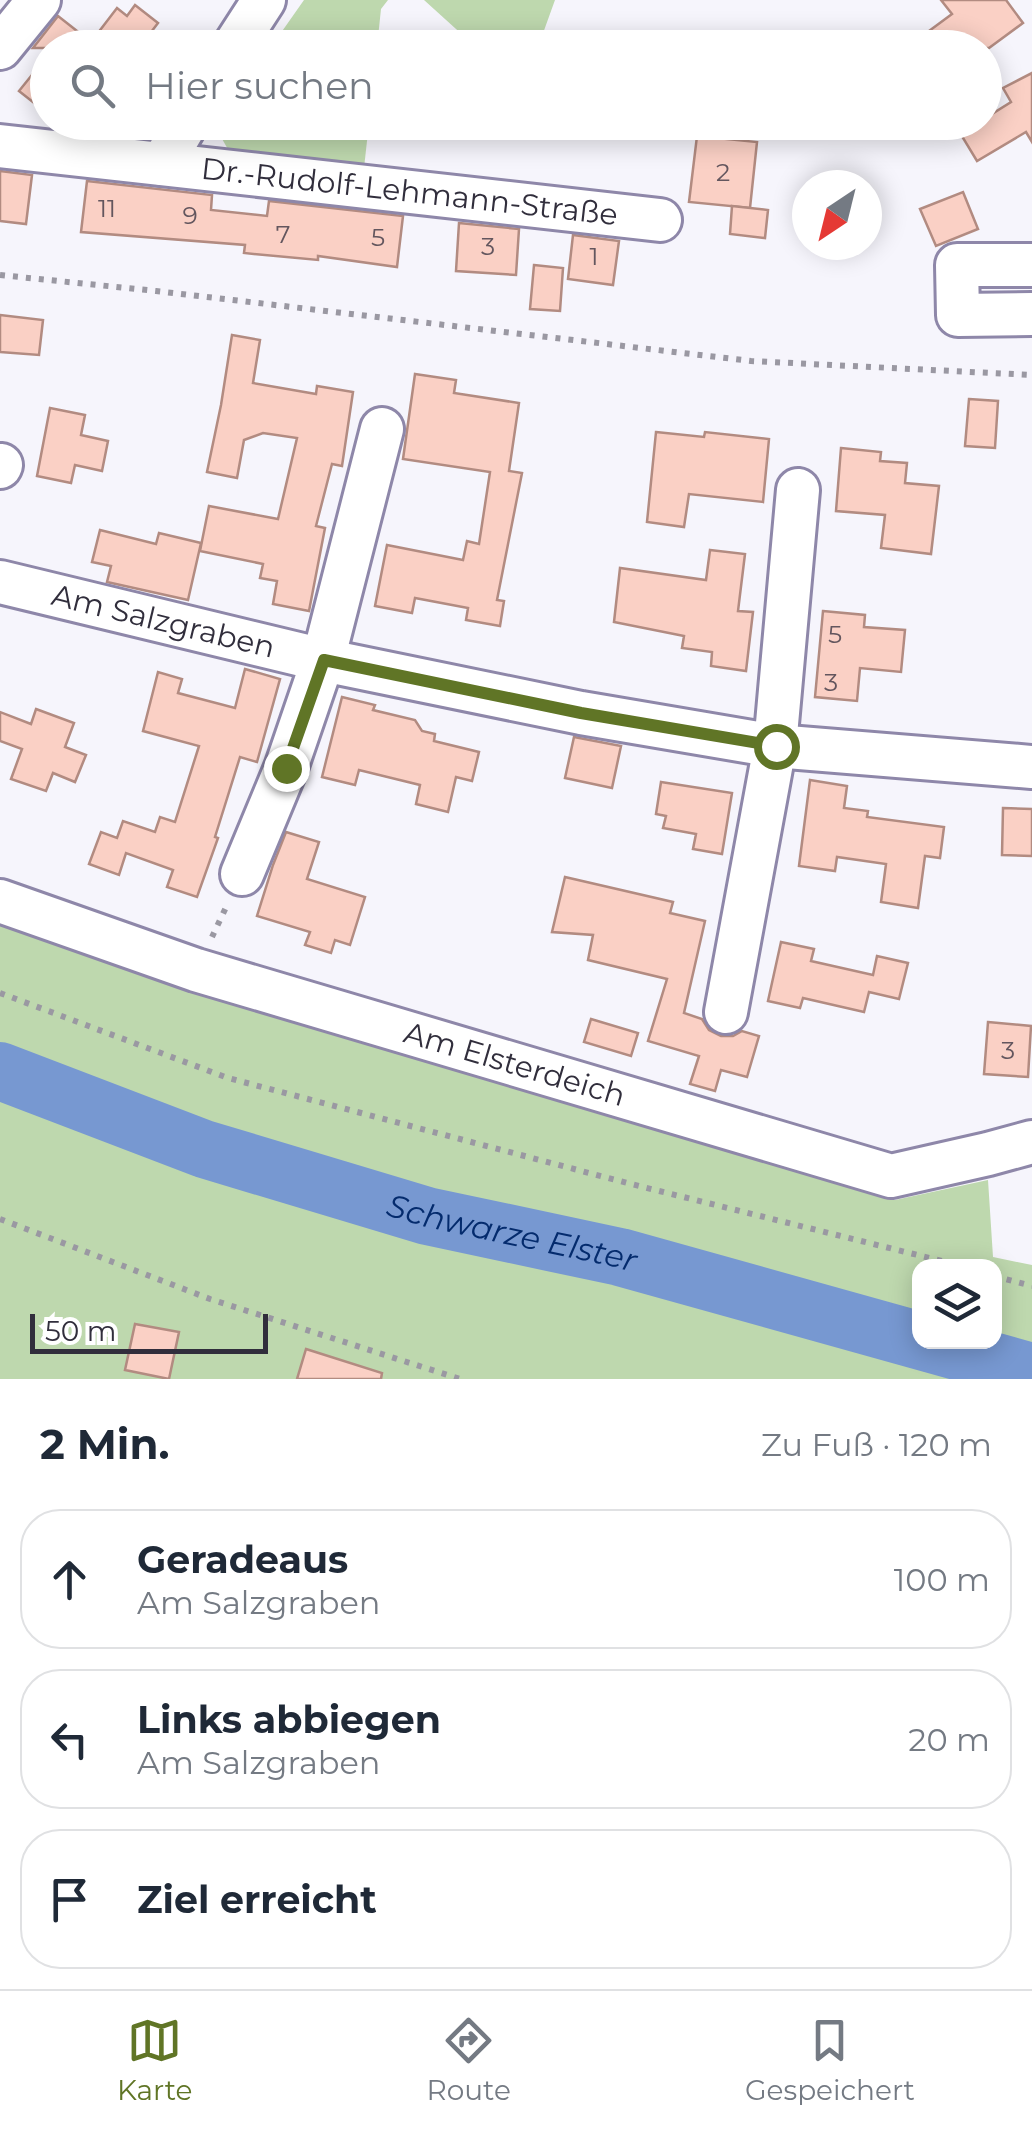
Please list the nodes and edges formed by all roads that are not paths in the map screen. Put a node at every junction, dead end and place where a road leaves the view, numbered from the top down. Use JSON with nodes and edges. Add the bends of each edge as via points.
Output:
{"nodes":[{"id":1,"x":40,"y":0,"type":"edge"},
{"id":2,"x":264,"y":0,"type":"edge"},
{"id":3,"x":245,"y":30,"type":"edge"},
{"id":4,"x":0,"y":48,"type":"edge"},
{"id":5,"x":176,"y":140,"type":"edge"},
{"id":6,"x":0,"y":146,"type":"edge"},
{"id":7,"x":162,"y":164,"type":"junction"},
{"id":8,"x":660,"y":220,"type":"dead end"},
{"id":9,"x":1032,"y":265,"type":"edge"},
{"id":10,"x":1032,"y":314,"type":"edge"},
{"id":11,"x":382,"y":428,"type":"dead end"},
{"id":12,"x":798,"y":490,"type":"dead end"},
{"id":13,"x":0,"y":582,"type":"edge"},
{"id":14,"x":324,"y":660,"type":"junction"},
{"id":15,"x":776,"y":746,"type":"junction"},
{"id":16,"x":1032,"y":768,"type":"edge"},
{"id":17,"x":242,"y":874,"type":"road end"},
{"id":18,"x":0,"y":900,"type":"edge"},
{"id":19,"x":726,"y":1012,"type":"dead end"},
{"id":20,"x":1032,"y":1142,"type":"edge"}],
"edges":[{"from":1,"to":4,"type":"street"},
{"from":2,"to":3,"type":"street"},
{"from":5,"to":7,"type":"street","name":"Dr.-Rudolf-Lehmann-Straße"},
{"from":6,"to":7,"type":"street","name":"Dr.-Rudolf-Lehmann-Straße"},
{"from":7,"to":8,"type":"street","name":"Dr.-Rudolf-Lehmann-Straße"},
{"from":9,"to":10,"type":"street","via":[[957,265],[958,315]]},
{"from":11,"to":14,"type":"street"},
{"from":12,"to":15,"type":"street"},
{"from":13,"to":14,"type":"street","name":"Am Salzgraben"},
{"from":14,"to":15,"type":"street","name":"Am Salzgraben"},
{"from":14,"to":17,"type":"street"},
{"from":15,"to":16,"type":"street","name":"Am Salzgraben"},
{"from":15,"to":19,"type":"street"},
{"from":18,"to":20,"type":"street","name":"Am Elsterdeich","via":[[196,970],[891,1176]]}]}
